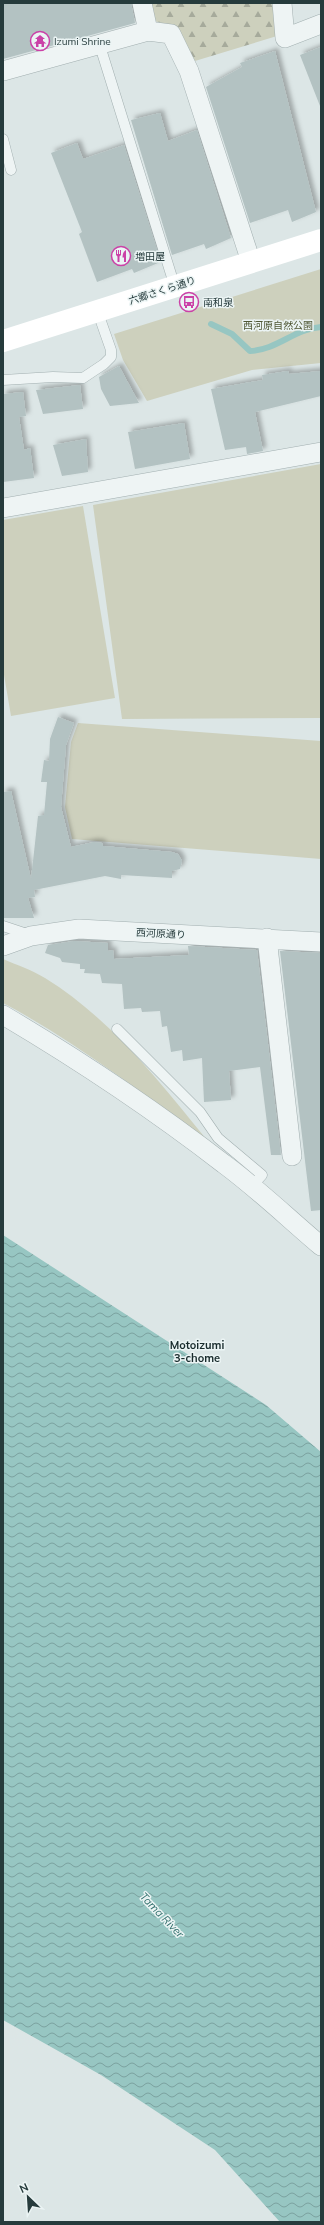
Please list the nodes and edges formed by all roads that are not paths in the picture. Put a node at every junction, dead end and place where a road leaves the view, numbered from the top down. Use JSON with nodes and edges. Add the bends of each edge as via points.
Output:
{"nodes":[{"id":1,"x":142,"y":3,"type":"edge"},
{"id":2,"x":282,"y":3,"type":"edge"},
{"id":3,"x":321,"y":24,"type":"edge"},
{"id":4,"x":148,"y":31,"type":"junction"},
{"id":5,"x":100,"y":46,"type":"junction"},
{"id":6,"x":3,"y":71,"type":"edge"},
{"id":7,"x":3,"y":140,"type":"edge"},
{"id":8,"x":11,"y":170,"type":"dead end"},
{"id":9,"x":321,"y":240,"type":"edge"},
{"id":10,"x":251,"y":262,"type":"junction"},
{"id":11,"x":175,"y":286,"type":"junction"},
{"id":12,"x":97,"y":310,"type":"junction"},
{"id":13,"x":3,"y":341,"type":"edge"},
{"id":14,"x":3,"y":380,"type":"edge"},
{"id":15,"x":321,"y":452,"type":"edge"},
{"id":16,"x":3,"y":508,"type":"edge"},
{"id":17,"x":3,"y":926,"type":"edge"},
{"id":18,"x":32,"y":936,"type":"junction"},
{"id":19,"x":267,"y":938,"type":"junction"},
{"id":20,"x":321,"y":942,"type":"edge"},
{"id":21,"x":3,"y":946,"type":"edge"},
{"id":22,"x":3,"y":1015,"type":"edge"},
{"id":23,"x":117,"y":1029,"type":"dead end"},
{"id":24,"x":292,"y":1156,"type":"dead end"},
{"id":25,"x":251,"y":1187,"type":"junction"},
{"id":26,"x":321,"y":1246,"type":"edge"}],
"edges":[{"from":1,"to":4,"type":"street"},
{"from":2,"to":3,"type":"street","via":[[286,38]]},
{"from":4,"to":5,"type":"street"},
{"from":4,"to":10,"type":"street","via":[[171,34],[189,71]]},
{"from":5,"to":6,"type":"street"},
{"from":5,"to":11,"type":"lane"},
{"from":7,"to":8,"type":"lane"},
{"from":9,"to":10,"type":"main road","name":"六郷さくら通り"},
{"from":10,"to":11,"type":"main road","name":"六郷さくら通り"},
{"from":11,"to":12,"type":"main road","name":"六郷さくら通り"},
{"from":12,"to":13,"type":"main road","name":"六郷さくら通り"},
{"from":12,"to":14,"type":"lane","via":[[111,350],[111,357],[104,364],[83,378]]},
{"from":15,"to":16,"type":"street"},
{"from":17,"to":18,"type":"lane"},
{"from":18,"to":19,"type":"street","name":"西河原通り","via":[[79,929]]},
{"from":18,"to":21,"type":"street","name":"西河原通り"},
{"from":19,"to":20,"type":"street","name":"西河原通り"},
{"from":19,"to":24,"type":"street"},
{"from":22,"to":25,"type":"street","via":[[164,1119]]},
{"from":23,"to":25,"type":"lane","via":[[200,1112],[218,1138],[262,1175]]},
{"from":25,"to":26,"type":"street"}]}
